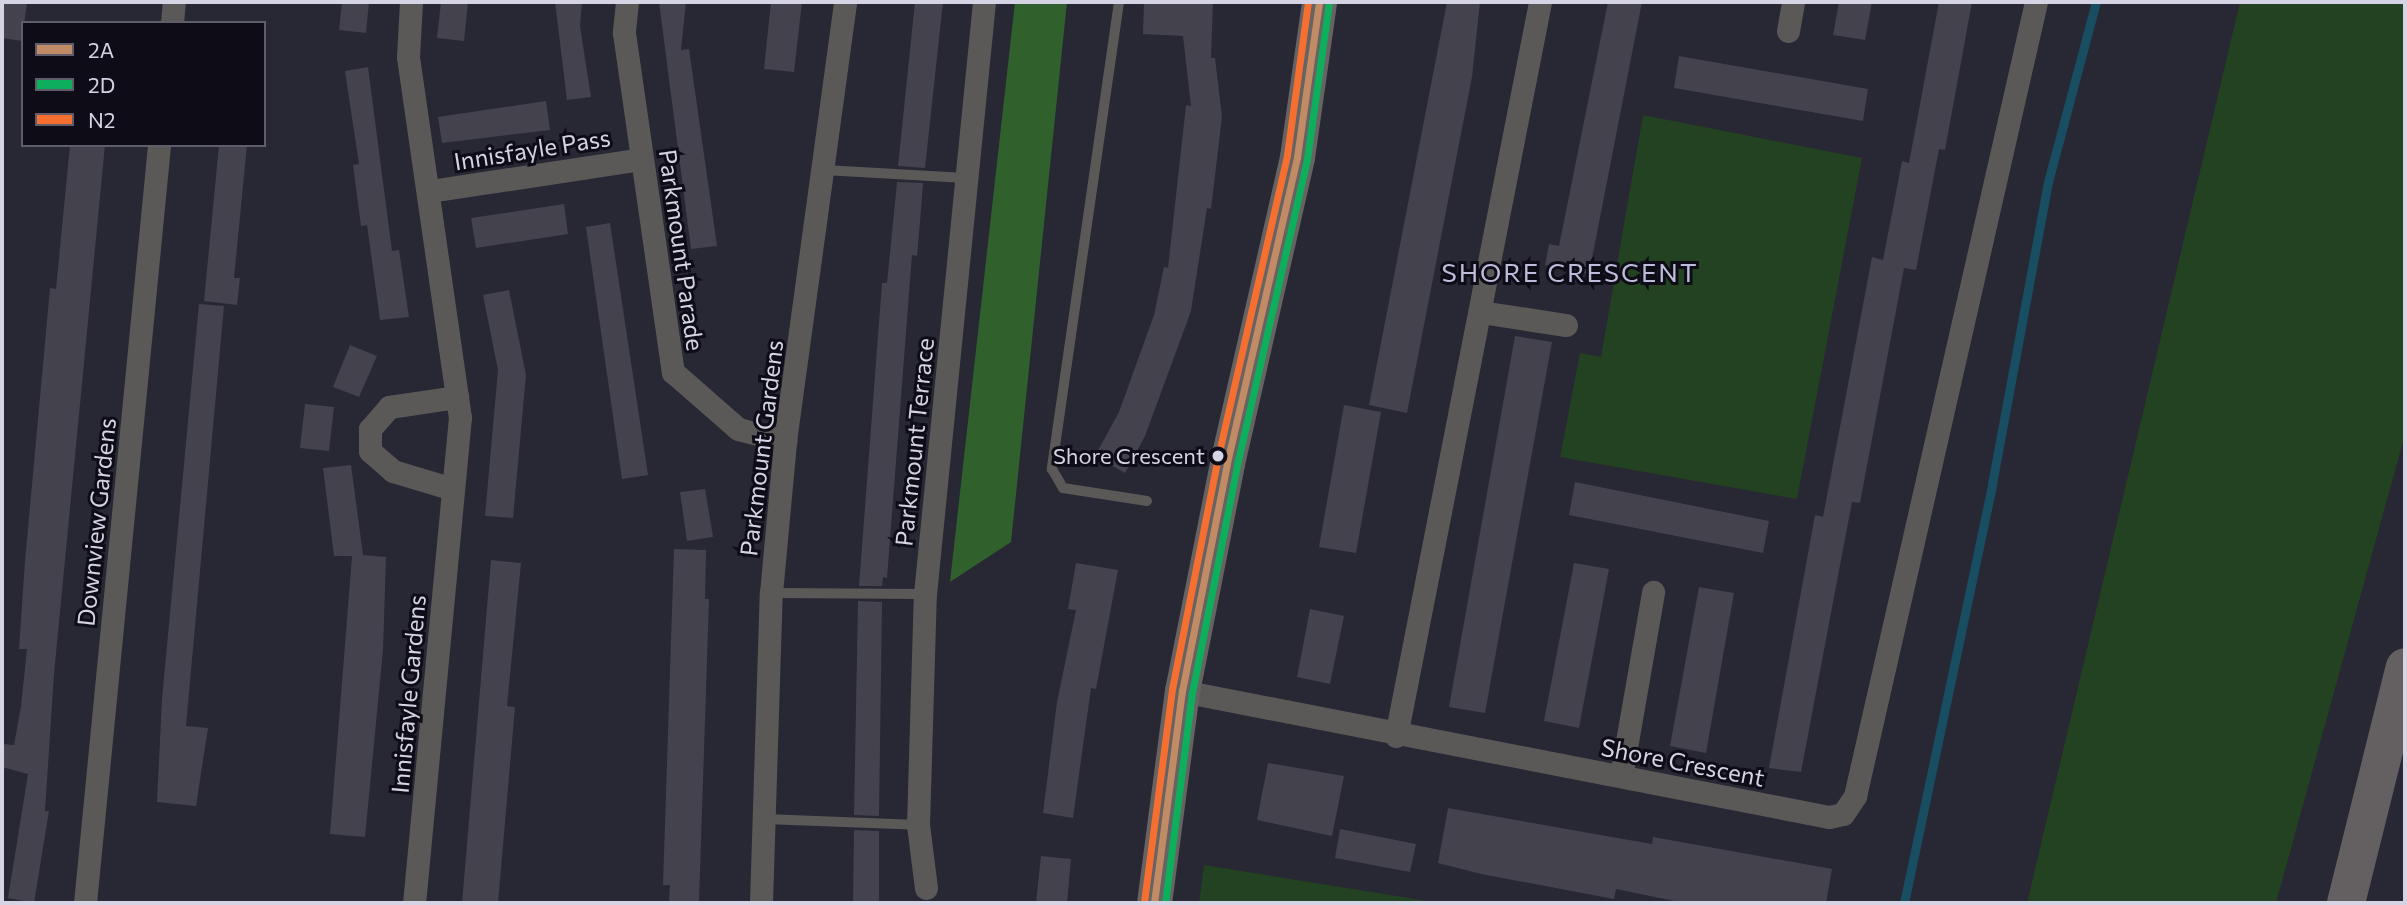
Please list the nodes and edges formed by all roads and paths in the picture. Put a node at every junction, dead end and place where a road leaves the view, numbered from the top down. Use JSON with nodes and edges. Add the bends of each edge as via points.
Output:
{"nodes":[{"id":1,"x":174,"y":2,"type":"edge"},
{"id":2,"x":411,"y":2,"type":"edge"},
{"id":3,"x":627,"y":2,"type":"edge"},
{"id":4,"x":845,"y":2,"type":"edge"},
{"id":5,"x":984,"y":2,"type":"edge"},
{"id":6,"x":1119,"y":2,"type":"edge"},
{"id":7,"x":1319,"y":2,"type":"edge"},
{"id":8,"x":1540,"y":2,"type":"edge"},
{"id":9,"x":1793,"y":2,"type":"edge"},
{"id":10,"x":2036,"y":2,"type":"edge"},
{"id":11,"x":172,"y":21,"type":"edge"},
{"id":12,"x":1788,"y":31,"type":"dead end"},
{"id":13,"x":159,"y":147,"type":"edge"},
{"id":14,"x":642,"y":159,"type":"junction"},
{"id":15,"x":824,"y":170,"type":"junction"},
{"id":16,"x":966,"y":178,"type":"junction"},
{"id":17,"x":430,"y":191,"type":"junction"},
{"id":18,"x":1481,"y":312,"type":"junction"},
{"id":19,"x":1566,"y":325,"type":"dead end"},
{"id":20,"x":457,"y":397,"type":"junction"},
{"id":21,"x":785,"y":441,"type":"junction"},
{"id":22,"x":453,"y":489,"type":"junction"},
{"id":23,"x":1147,"y":501,"type":"dead end"},
{"id":24,"x":1653,"y":592,"type":"dead end"},
{"id":25,"x":771,"y":593,"type":"junction"},
{"id":26,"x":925,"y":594,"type":"junction"},
{"id":27,"x":2405,"y":667,"type":"edge"},
{"id":28,"x":1182,"y":691,"type":"junction"},
{"id":29,"x":1396,"y":736,"type":"junction"},
{"id":30,"x":1621,"y":776,"type":"junction"},
{"id":31,"x":765,"y":819,"type":"junction"},
{"id":32,"x":918,"y":825,"type":"junction"},
{"id":33,"x":926,"y":888,"type":"dead end"},
{"id":34,"x":85,"y":903,"type":"edge"},
{"id":35,"x":414,"y":903,"type":"edge"},
{"id":36,"x":761,"y":903,"type":"edge"},
{"id":37,"x":1154,"y":903,"type":"edge"},
{"id":38,"x":2346,"y":903,"type":"edge"}],
"edges":[{"from":1,"to":11,"type":"street"},
{"from":2,"to":17,"type":"street","name":"Innisfayle Gardens","via":[[408,57]]},
{"from":3,"to":14,"type":"street","name":"Parkmount Parade","via":[[624,33]]},
{"from":4,"to":15,"type":"street","name":"Parkmount Gardens"},
{"from":5,"to":16,"type":"street","name":"Parkmount Terrace"},
{"from":6,"to":23,"type":"lane","via":[[1052,469],[1063,488]]},
{"from":7,"to":28,"type":"main road","via":[[1297,158],[1227,463]]},
{"from":8,"to":18,"type":"street"},
{"from":9,"to":12,"type":"street"},
{"from":10,"to":30,"type":"street","name":"Shore Crescent","via":[[1854,796],[1843,814],[1829,817]]},
{"from":13,"to":34,"type":"street","name":"Downview Gardens"},
{"from":14,"to":17,"type":"street","name":"Innisfayle Pass"},
{"from":14,"to":21,"type":"street","name":"Parkmount Parade","via":[[673,372],[738,429]]},
{"from":15,"to":16,"type":"lane"},
{"from":15,"to":21,"type":"street","name":"Parkmount Gardens"},
{"from":16,"to":26,"type":"street","name":"Parkmount Terrace"},
{"from":17,"to":20,"type":"street","name":"Innisfayle Gardens"},
{"from":18,"to":19,"type":"street"},
{"from":18,"to":29,"type":"street"},
{"from":20,"to":22,"type":"street","name":"Innisfayle Gardens"},
{"from":20,"to":22,"type":"street","via":[[390,407],[370,429],[370,451],[393,471]]},
{"from":21,"to":25,"type":"street","name":"Parkmount Gardens"},
{"from":22,"to":35,"type":"street","name":"Innisfayle Gardens"},
{"from":24,"to":30,"type":"street"},
{"from":25,"to":26,"type":"lane"},
{"from":25,"to":31,"type":"street","name":"Parkmount Gardens"},
{"from":26,"to":32,"type":"street","name":"Parkmount Terrace"},
{"from":27,"to":38,"type":"highway"},
{"from":28,"to":29,"type":"street","name":"Shore Crescent"},
{"from":28,"to":37,"type":"main road"},
{"from":29,"to":30,"type":"street","name":"Shore Crescent"},
{"from":31,"to":32,"type":"lane"},
{"from":31,"to":36,"type":"street","name":"Parkmount Gardens"},
{"from":32,"to":33,"type":"street","name":"Parkmount Terrace"}]}
